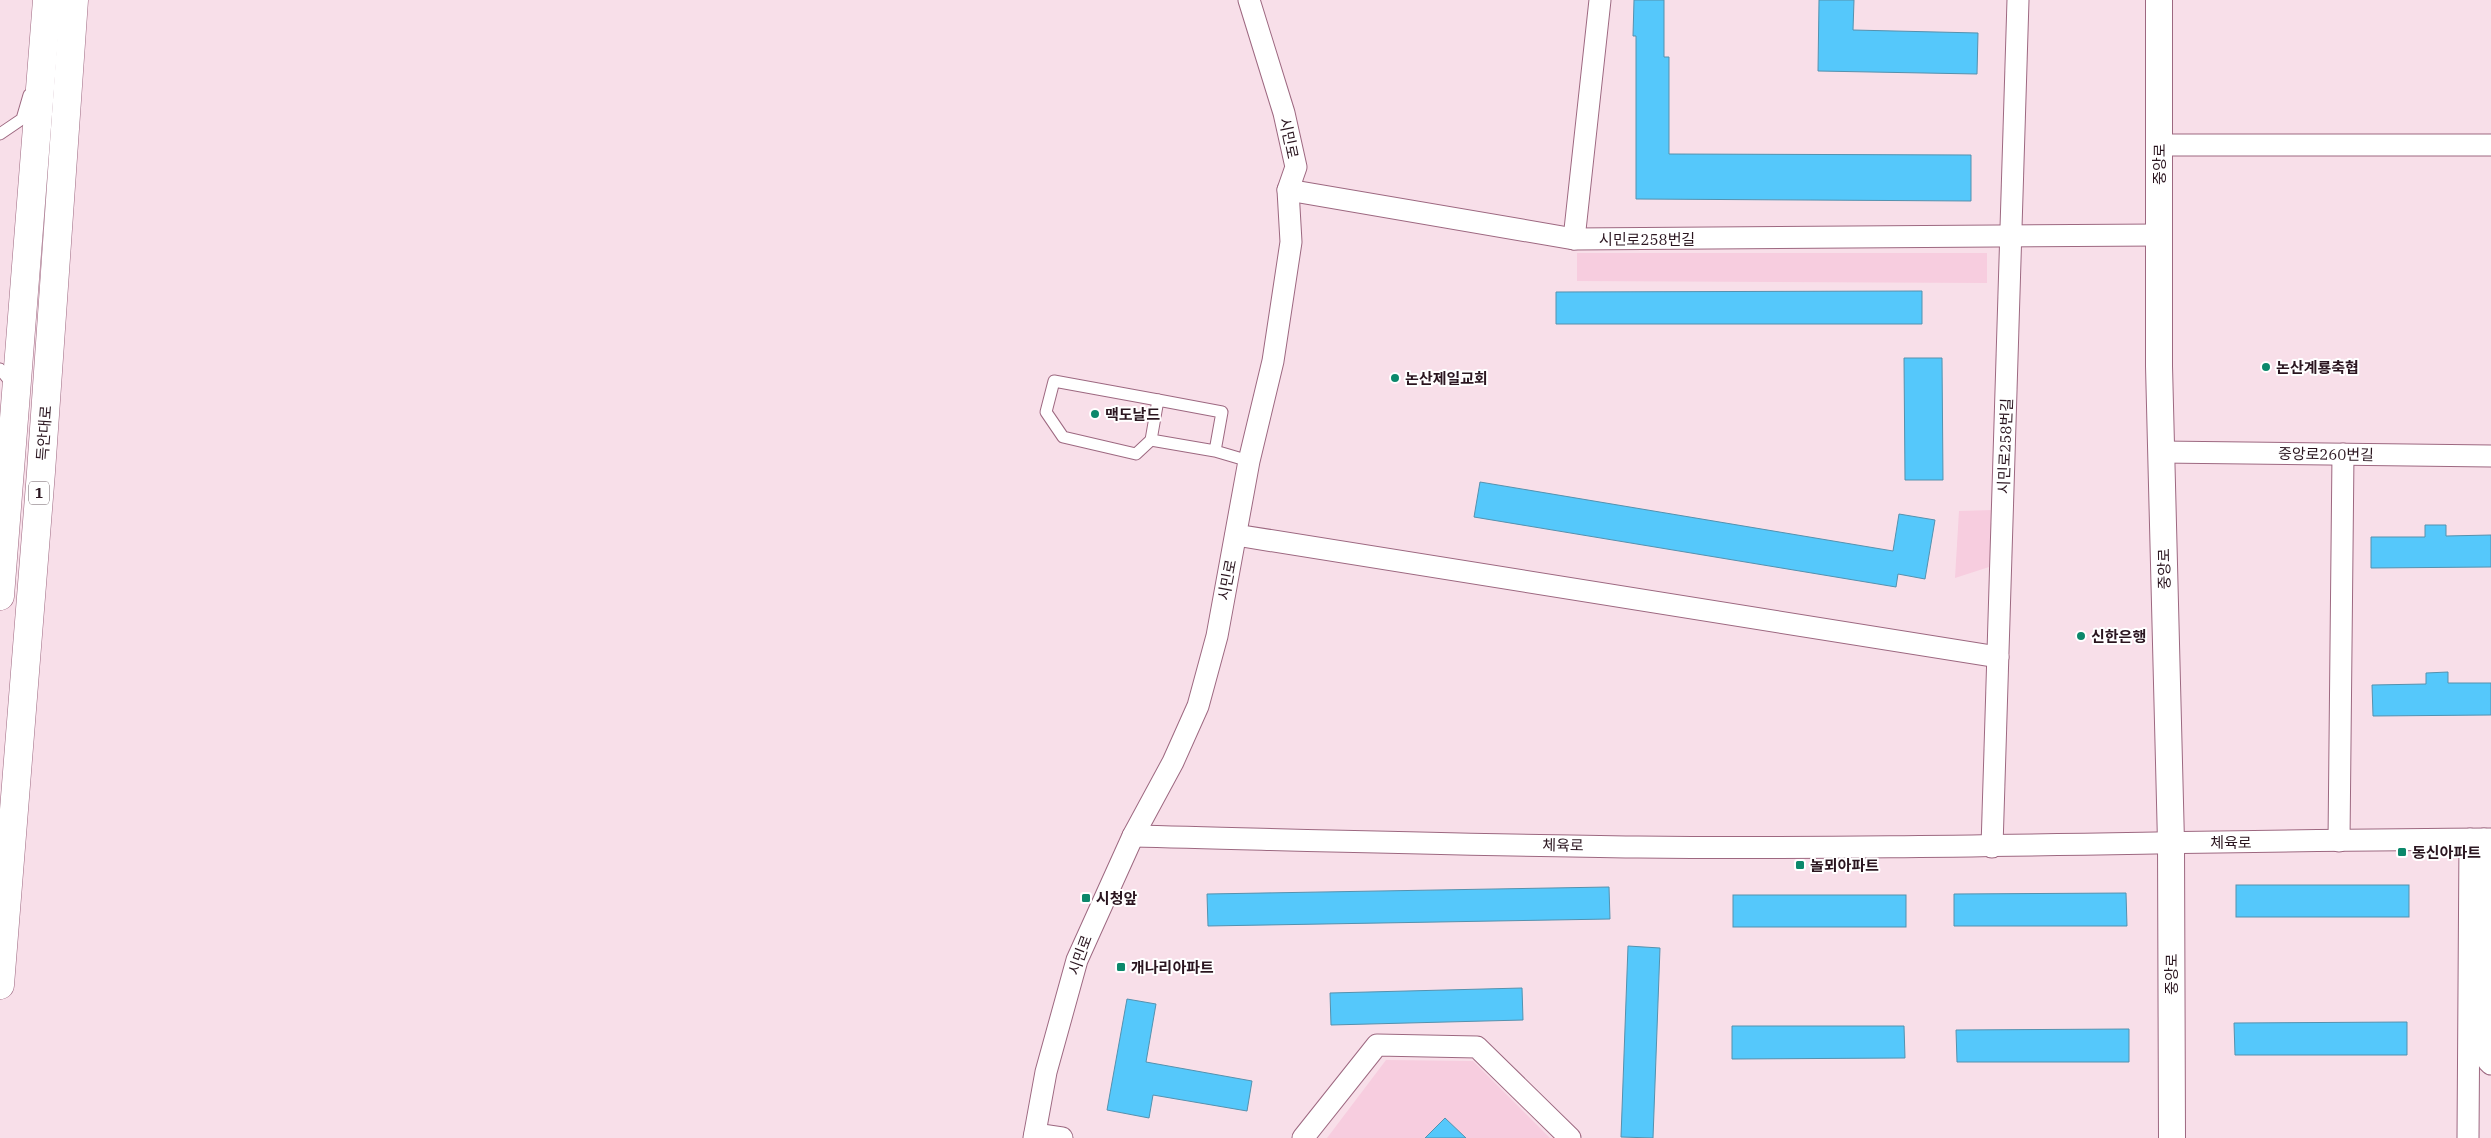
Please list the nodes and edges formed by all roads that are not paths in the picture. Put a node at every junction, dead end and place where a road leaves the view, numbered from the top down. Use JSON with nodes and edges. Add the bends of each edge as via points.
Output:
{"nodes":[{"id":1,"x":46,"y":0,"type":"edge"},
{"id":2,"x":74,"y":0,"type":"edge"},
{"id":3,"x":1249,"y":0,"type":"edge"},
{"id":4,"x":1600,"y":0,"type":"edge"},
{"id":5,"x":2018,"y":0,"type":"edge"},
{"id":6,"x":2160,"y":0,"type":"edge"},
{"id":7,"x":43,"y":48,"type":"junction"},
{"id":8,"x":0,"y":134,"type":"edge"},
{"id":9,"x":2159,"y":145,"type":"junction"},
{"id":10,"x":2491,"y":145,"type":"edge"},
{"id":11,"x":1288,"y":190,"type":"junction"},
{"id":12,"x":2159,"y":235,"type":"junction"},
{"id":13,"x":2011,"y":236,"type":"junction"},
{"id":14,"x":1574,"y":239,"type":"junction"},
{"id":15,"x":8,"y":379,"type":"edge"},
{"id":16,"x":1158,"y":400,"type":"junction"},
{"id":17,"x":1151,"y":440,"type":"junction"},
{"id":18,"x":1215,"y":451,"type":"junction"},
{"id":19,"x":2161,"y":452,"type":"junction"},
{"id":20,"x":2343,"y":454,"type":"junction"},
{"id":21,"x":2491,"y":456,"type":"edge"},
{"id":22,"x":1249,"y":461,"type":"junction"},
{"id":23,"x":1236,"y":535,"type":"junction"},
{"id":24,"x":0,"y":596,"type":"edge"},
{"id":25,"x":1998,"y":657,"type":"junction"},
{"id":26,"x":1133,"y":836,"type":"junction"},
{"id":27,"x":2482,"y":839,"type":"edge"},
{"id":28,"x":2339,"y":841,"type":"junction"},
{"id":29,"x":2171,"y":842,"type":"junction"},
{"id":30,"x":1992,"y":847,"type":"junction"},
{"id":31,"x":0,"y":985,"type":"edge"},
{"id":32,"x":2491,"y":1064,"type":"edge"},
{"id":33,"x":1034,"y":1136,"type":"edge"},
{"id":34,"x":1062,"y":1138,"type":"edge"},
{"id":35,"x":1303,"y":1138,"type":"edge"},
{"id":36,"x":1570,"y":1138,"type":"edge"},
{"id":37,"x":2172,"y":1138,"type":"edge"},
{"id":38,"x":2468,"y":1138,"type":"edge"}],
"edges":[{"from":1,"to":7,"type":"main road","name":"득안대로","number":"1"},
{"from":2,"to":31,"type":"main road","name":"득안대로","number":"1","via":[[42,462]]},
{"from":3,"to":11,"type":"street","name":"시민로","via":[[1284,113],[1296,167]]},
{"from":4,"to":14,"type":"street"},
{"from":5,"to":13,"type":"street","name":"시민로258번길"},
{"from":6,"to":9,"type":"street","name":"중앙로"},
{"from":7,"to":8,"type":"lane","via":[[22,119]]},
{"from":7,"to":15,"type":"main road","name":"득안대로","number":"1"},
{"from":9,"to":10,"type":"street"},
{"from":9,"to":12,"type":"street","name":"중앙로"},
{"from":11,"to":14,"type":"street","name":"시민로258번길"},
{"from":11,"to":22,"type":"street","name":"시민로","via":[[1289,252],[1274,361]]},
{"from":12,"to":13,"type":"street","name":"시민로258번길"},
{"from":12,"to":19,"type":"street","name":"중앙로"},
{"from":13,"to":14,"type":"street","name":"시민로258번길"},
{"from":13,"to":25,"type":"street","name":"시민로258번길"},
{"from":15,"to":24,"type":"main road","name":"득안대로","number":"1"},
{"from":16,"to":17,"type":"lane"},
{"from":16,"to":17,"type":"lane","via":[[1054,380],[1046,412],[1063,437],[1136,454]]},
{"from":16,"to":18,"type":"lane","via":[[1222,412]]},
{"from":17,"to":18,"type":"lane"},
{"from":18,"to":22,"type":"lane"},
{"from":19,"to":20,"type":"street","name":"중앙로260번길"},
{"from":19,"to":29,"type":"street","name":"중앙로"},
{"from":20,"to":21,"type":"street","name":"중앙로260번길"},
{"from":20,"to":28,"type":"street"},
{"from":22,"to":23,"type":"street","name":"시민로"},
{"from":23,"to":25,"type":"street"},
{"from":23,"to":26,"type":"street","name":"시민로","via":[[1217,636],[1198,706],[1173,762]]},
{"from":25,"to":30,"type":"street"},
{"from":26,"to":30,"type":"street","name":"체육로","via":[[1638,847]]},
{"from":26,"to":33,"type":"street","name":"시민로","via":[[1077,960],[1046,1072]]},
{"from":27,"to":28,"type":"street","name":"체육로"},
{"from":27,"to":32,"type":"street","via":[[2488,1061]]},
{"from":27,"to":38,"type":"street"},
{"from":28,"to":29,"type":"street","name":"체육로"},
{"from":29,"to":30,"type":"street","name":"체육로"},
{"from":29,"to":37,"type":"street","name":"중앙로"},
{"from":33,"to":34,"type":"street"},
{"from":35,"to":36,"type":"street","via":[[1376,1045],[1477,1047]]}]}
